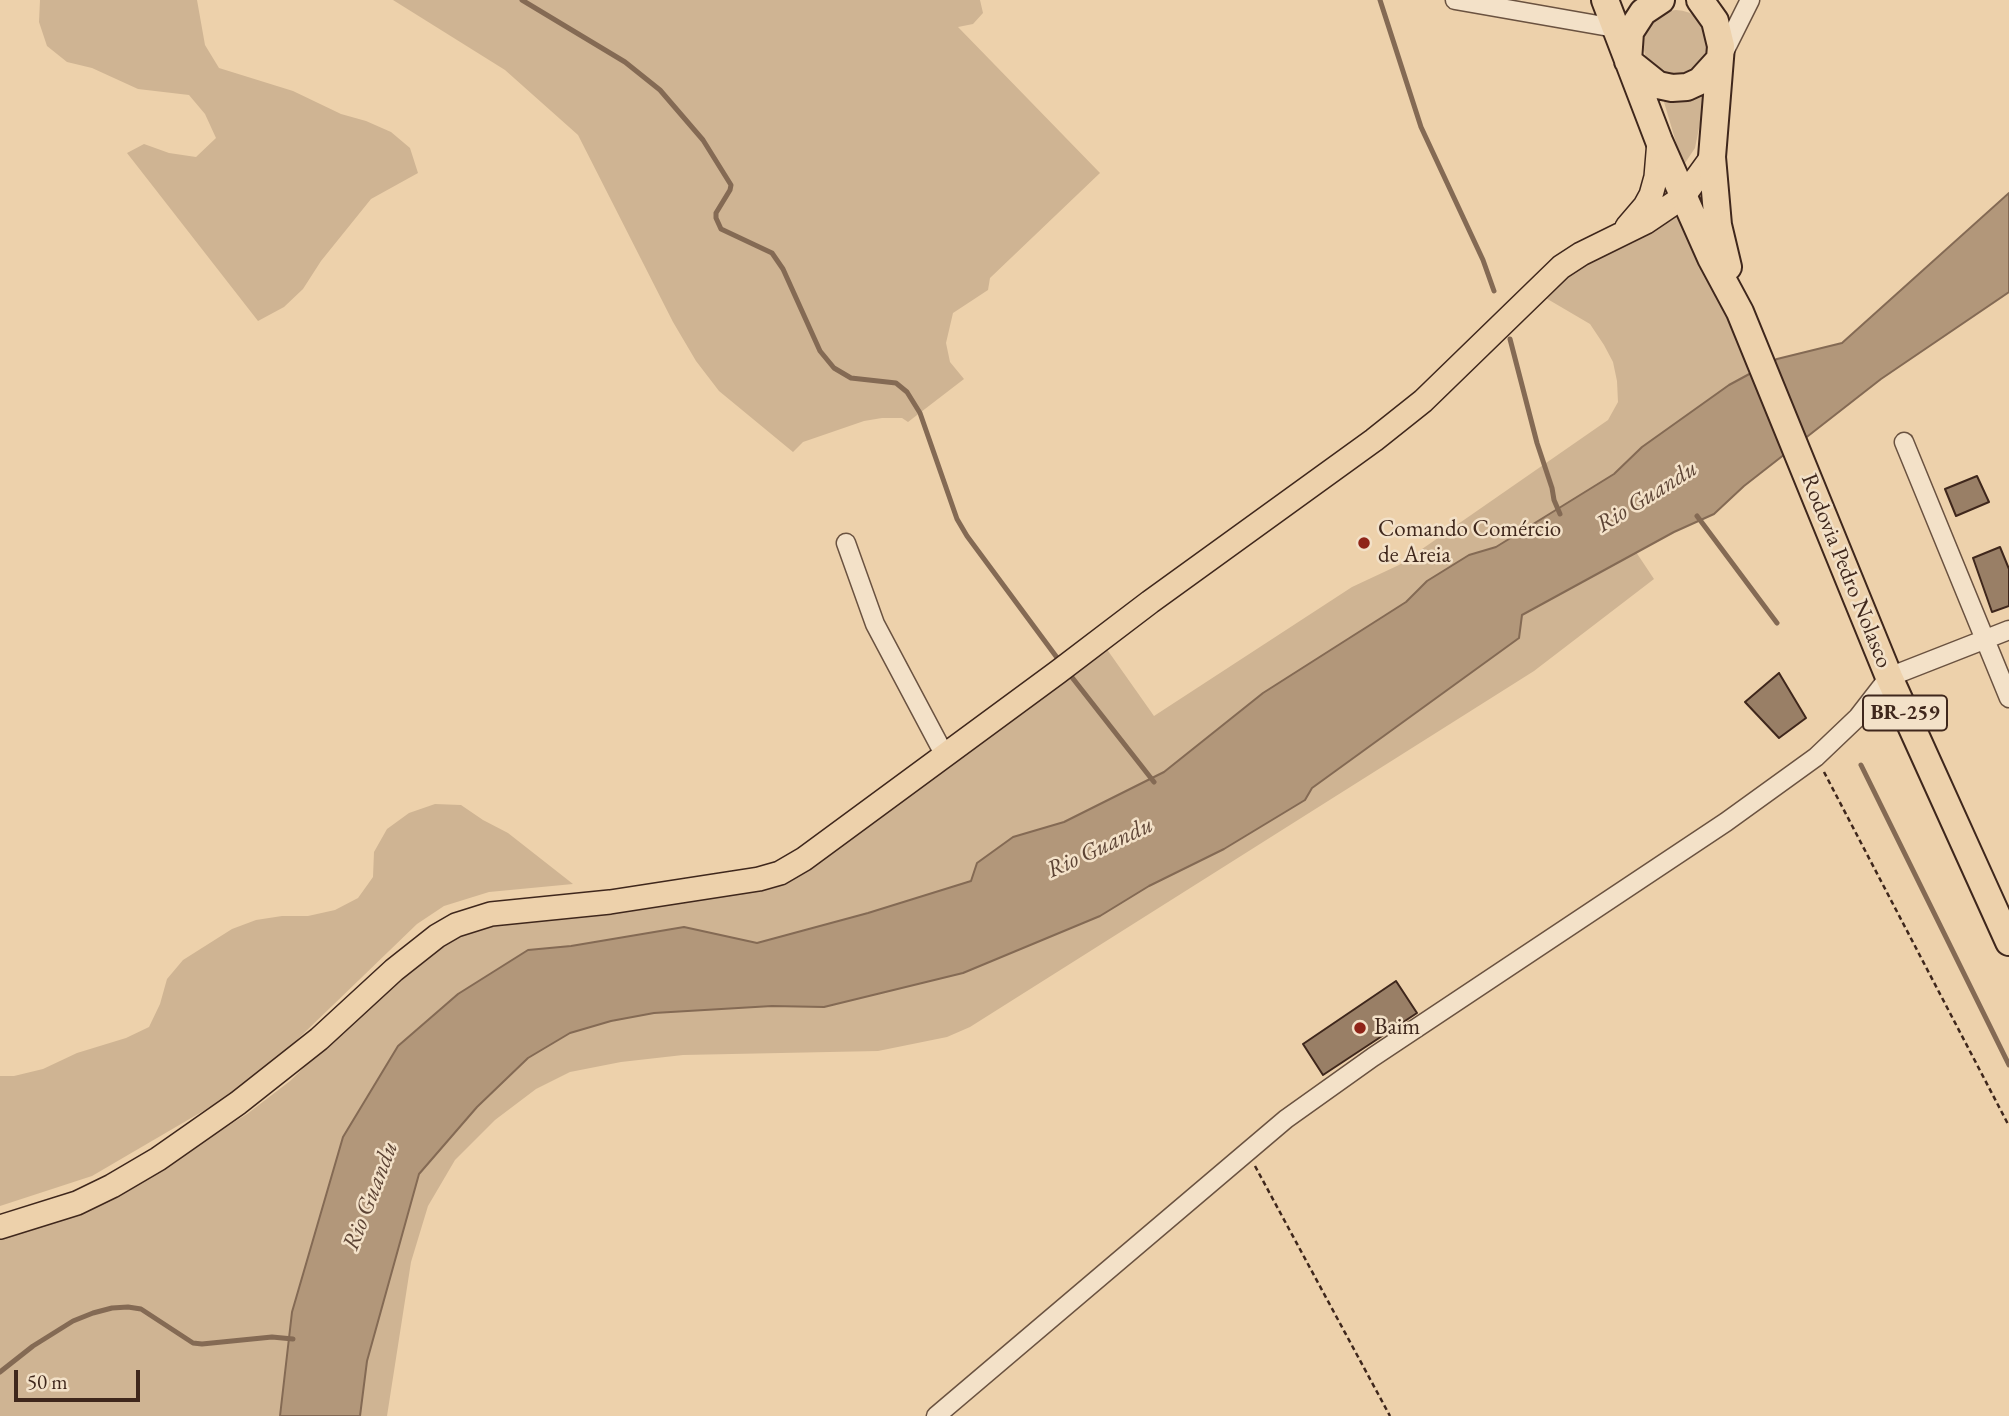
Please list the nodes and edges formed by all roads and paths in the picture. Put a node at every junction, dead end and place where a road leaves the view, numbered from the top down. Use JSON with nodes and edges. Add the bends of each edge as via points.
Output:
{"nodes":[{"id":1,"x":1455,"y":0,"type":"edge"},
{"id":2,"x":1605,"y":0,"type":"edge"},
{"id":3,"x":1661,"y":0,"type":"edge"},
{"id":4,"x":1700,"y":0,"type":"edge"},
{"id":5,"x":1750,"y":0,"type":"edge"},
{"id":6,"x":1615,"y":28,"type":"junction"},
{"id":7,"x":1720,"y":59,"type":"junction"},
{"id":8,"x":1628,"y":61,"type":"junction"},
{"id":9,"x":1659,"y":141,"type":"junction"},
{"id":10,"x":1712,"y":157,"type":"junction"},
{"id":11,"x":1683,"y":197,"type":"junction"},
{"id":12,"x":1616,"y":237,"type":"junction"},
{"id":13,"x":1742,"y":317,"type":"junction"},
{"id":14,"x":1904,"y":442,"type":"dead end"},
{"id":15,"x":846,"y":543,"type":"dead end"},
{"id":16,"x":2009,"y":630,"type":"edge"},
{"id":17,"x":1987,"y":640,"type":"junction"},
{"id":18,"x":1889,"y":677,"type":"junction"},
{"id":19,"x":2009,"y":698,"type":"edge"},
{"id":20,"x":944,"y":754,"type":"junction"},
{"id":21,"x":1816,"y":757,"type":"junction"},
{"id":22,"x":2009,"y":942,"type":"edge"},
{"id":23,"x":2009,"y":1126,"type":"edge"},
{"id":24,"x":1247,"y":1151,"type":"junction"},
{"id":25,"x":0,"y":1227,"type":"edge"},
{"id":26,"x":936,"y":1416,"type":"edge"},
{"id":27,"x":1390,"y":1416,"type":"edge"}],
"edges":[{"from":1,"to":6,"type":"street"},
{"from":2,"to":6,"type":"highway","name":"Rodovia Pedro Nolasco","number":"BR-259"},
{"from":3,"to":8,"type":"highway","via":[[1643,12],[1629,32]]},
{"from":4,"to":7,"type":"highway","name":"Rodovia Pedro Nolasco","via":[[1720,36]]},
{"from":5,"to":7,"type":"street"},
{"from":6,"to":8,"type":"highway","name":"Rodovia Pedro Nolasco","number":"BR-259"},
{"from":7,"to":8,"type":"highway","via":[[1700,81],[1672,88],[1658,85]]},
{"from":7,"to":10,"type":"highway","name":"Rodovia Pedro Nolasco","number":"BR-259"},
{"from":8,"to":9,"type":"highway","name":"Rodovia Pedro Nolasco","number":"BR-259"},
{"from":9,"to":11,"type":"highway","name":"Rodovia Pedro Nolasco","number":"BR-259"},
{"from":9,"to":12,"type":"main road","via":[[1651,195]]},
{"from":10,"to":11,"type":"main road"},
{"from":10,"to":13,"type":"highway","name":"Rodovia Pedro Nolasco","number":"BR-259","via":[[1718,225]]},
{"from":11,"to":12,"type":"main road"},
{"from":11,"to":13,"type":"highway","name":"Rodovia Pedro Nolasco","number":"BR-259"},
{"from":12,"to":20,"type":"main road","via":[[1554,273],[1423,401],[1374,440]]},
{"from":13,"to":18,"type":"highway","name":"Rodovia Pedro Nolasco","number":"BR-259"},
{"from":14,"to":17,"type":"street"},
{"from":15,"to":20,"type":"street","via":[[875,624]]},
{"from":16,"to":17,"type":"street"},
{"from":17,"to":18,"type":"street"},
{"from":17,"to":19,"type":"street"},
{"from":18,"to":21,"type":"street","via":[[1858,717]]},
{"from":18,"to":22,"type":"highway","name":"Rodovia Pedro Nolasco","number":"BR-259"},
{"from":20,"to":25,"type":"main road","via":[[780,873],[610,902],[491,914],[456,925],[394,970],[319,1039],[238,1103],[158,1159],[77,1203]]},
{"from":21,"to":23,"type":"path"},
{"from":21,"to":24,"type":"street","via":[[1373,1057]]},
{"from":24,"to":26,"type":"street"},
{"from":24,"to":27,"type":"path"}]}
